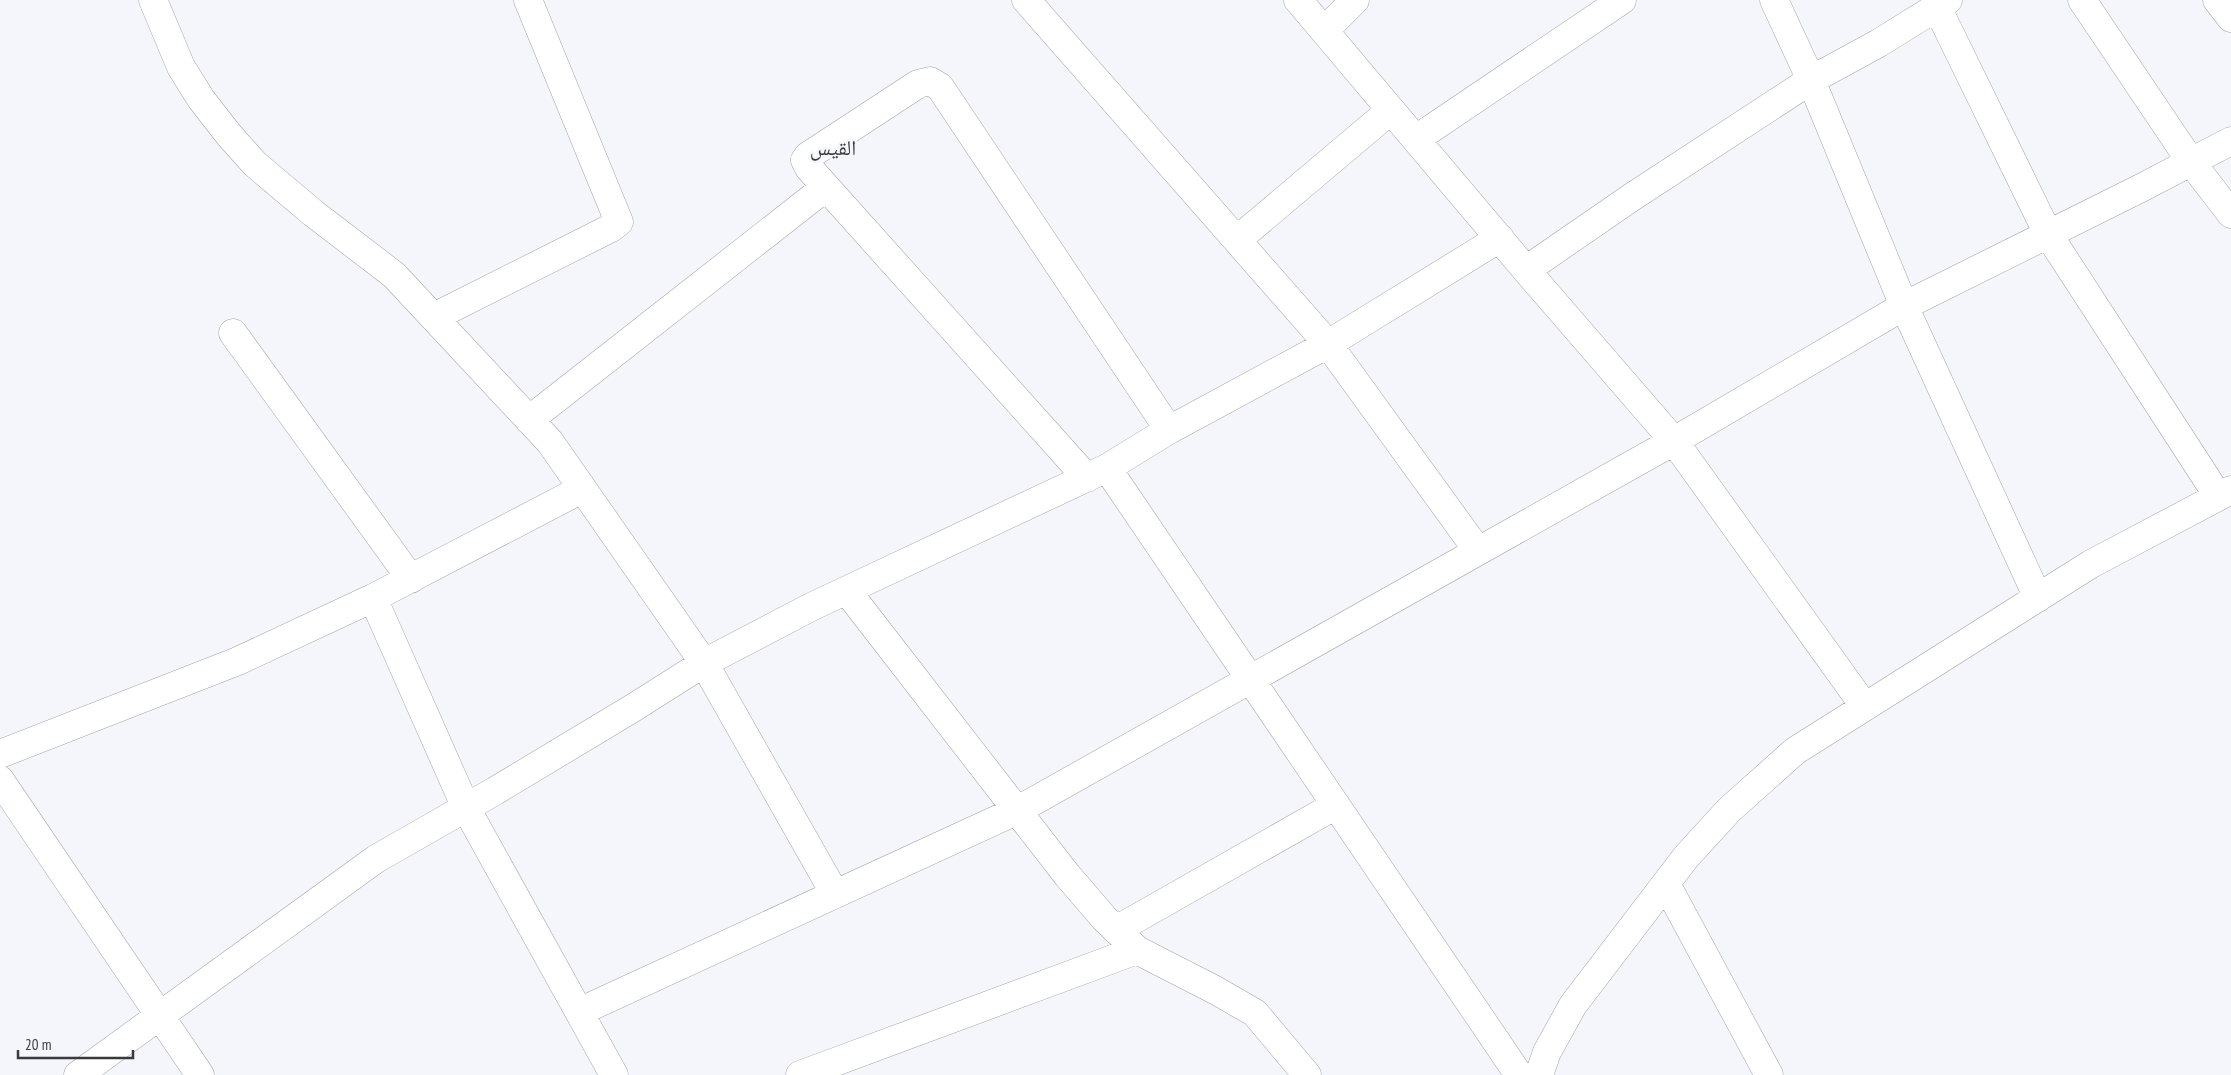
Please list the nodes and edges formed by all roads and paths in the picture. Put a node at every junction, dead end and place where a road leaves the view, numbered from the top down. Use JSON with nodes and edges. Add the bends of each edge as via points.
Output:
{"nodes":[{"id":1,"x":153,"y":0,"type":"edge"},
{"id":2,"x":528,"y":0,"type":"edge"},
{"id":3,"x":1026,"y":0,"type":"edge"},
{"id":4,"x":1298,"y":0,"type":"edge"},
{"id":5,"x":1355,"y":0,"type":"edge"},
{"id":6,"x":1622,"y":0,"type":"edge"},
{"id":7,"x":1774,"y":0,"type":"edge"},
{"id":8,"x":2082,"y":0,"type":"edge"},
{"id":9,"x":2217,"y":0,"type":"edge"},
{"id":10,"x":1942,"y":3,"type":"edge"},
{"id":11,"x":2231,"y":18,"type":"edge"},
{"id":12,"x":1324,"y":31,"type":"junction"},
{"id":13,"x":1811,"y":80,"type":"junction"},
{"id":14,"x":1391,"y":110,"type":"junction"},
{"id":15,"x":1416,"y":139,"type":"junction"},
{"id":16,"x":2231,"y":141,"type":"edge"},
{"id":17,"x":2192,"y":162,"type":"junction"},
{"id":18,"x":826,"y":187,"type":"junction"},
{"id":19,"x":2231,"y":214,"type":"edge"},
{"id":20,"x":2048,"y":234,"type":"junction"},
{"id":21,"x":1500,"y":238,"type":"junction"},
{"id":22,"x":1237,"y":240,"type":"junction"},
{"id":23,"x":1526,"y":270,"type":"junction"},
{"id":24,"x":1904,"y":306,"type":"junction"},
{"id":25,"x":434,"y":317,"type":"junction"},
{"id":26,"x":233,"y":334,"type":"dead end"},
{"id":27,"x":1328,"y":344,"type":"junction"},
{"id":28,"x":529,"y":420,"type":"junction"},
{"id":29,"x":1169,"y":430,"type":"junction"},
{"id":30,"x":1674,"y":441,"type":"junction"},
{"id":31,"x":1097,"y":473,"type":"junction"},
{"id":32,"x":582,"y":489,"type":"junction"},
{"id":33,"x":2224,"y":493,"type":"edge"},
{"id":34,"x":1478,"y":552,"type":"junction"},
{"id":35,"x":410,"y":579,"type":"junction"},
{"id":36,"x":847,"y":590,"type":"junction"},
{"id":37,"x":373,"y":598,"type":"junction"},
{"id":38,"x":2038,"y":598,"type":"junction"},
{"id":39,"x":704,"y":662,"type":"junction"},
{"id":40,"x":1250,"y":680,"type":"junction"},
{"id":41,"x":1865,"y":707,"type":"junction"},
{"id":42,"x":0,"y":754,"type":"edge"},
{"id":43,"x":0,"y":780,"type":"edge"},
{"id":44,"x":1336,"y":805,"type":"junction"},
{"id":45,"x":466,"y":808,"type":"junction"},
{"id":46,"x":1018,"y":810,"type":"junction"},
{"id":47,"x":1666,"y":884,"type":"junction"},
{"id":48,"x":835,"y":894,"type":"junction"},
{"id":49,"x":1116,"y":930,"type":"junction"},
{"id":50,"x":1137,"y":950,"type":"junction"},
{"id":51,"x":579,"y":1012,"type":"junction"},
{"id":52,"x":161,"y":1015,"type":"junction"},
{"id":53,"x":78,"y":1075,"type":"edge"},
{"id":54,"x":200,"y":1075,"type":"edge"},
{"id":55,"x":614,"y":1075,"type":"edge"},
{"id":56,"x":800,"y":1075,"type":"edge"},
{"id":57,"x":1307,"y":1075,"type":"edge"},
{"id":58,"x":1519,"y":1075,"type":"edge"},
{"id":59,"x":1539,"y":1075,"type":"edge"},
{"id":60,"x":1769,"y":1075,"type":"edge"}],
"edges":[{"from":1,"to":25,"type":"street","via":[[181,67],[229,135],[255,164],[394,275]]},
{"from":2,"to":25,"type":"street","via":[[619,222]]},
{"from":3,"to":22,"type":"street"},
{"from":4,"to":12,"type":"street"},
{"from":5,"to":12,"type":"street"},
{"from":6,"to":15,"type":"street"},
{"from":7,"to":13,"type":"street"},
{"from":8,"to":17,"type":"street"},
{"from":9,"to":11,"type":"street"},
{"from":10,"to":13,"type":"street","via":[[1879,43]]},
{"from":10,"to":20,"type":"street"},
{"from":12,"to":14,"type":"street"},
{"from":13,"to":23,"type":"street"},
{"from":13,"to":24,"type":"street"},
{"from":14,"to":15,"type":"street"},
{"from":14,"to":22,"type":"street"},
{"from":15,"to":21,"type":"street"},
{"from":16,"to":17,"type":"street"},
{"from":17,"to":19,"type":"street"},
{"from":17,"to":20,"type":"street"},
{"from":18,"to":28,"type":"street"},
{"from":18,"to":29,"type":"street","via":[[806,164],[808,156],[918,84],[930,81],[940,87]]},
{"from":18,"to":31,"type":"street"},
{"from":20,"to":24,"type":"street"},
{"from":20,"to":33,"type":"street"},
{"from":21,"to":23,"type":"street"},
{"from":21,"to":27,"type":"street"},
{"from":22,"to":27,"type":"street"},
{"from":23,"to":30,"type":"street"},
{"from":24,"to":30,"type":"street"},
{"from":24,"to":38,"type":"street"},
{"from":25,"to":28,"type":"street"},
{"from":26,"to":35,"type":"street"},
{"from":27,"to":29,"type":"street"},
{"from":27,"to":34,"type":"street"},
{"from":28,"to":32,"type":"street","via":[[550,442]]},
{"from":29,"to":31,"type":"street"},
{"from":30,"to":34,"type":"street"},
{"from":30,"to":41,"type":"street"},
{"from":31,"to":36,"type":"street"},
{"from":31,"to":40,"type":"street"},
{"from":32,"to":35,"type":"street"},
{"from":32,"to":39,"type":"street"},
{"from":33,"to":38,"type":"street","via":[[2091,564]]},
{"from":34,"to":40,"type":"street"},
{"from":35,"to":37,"type":"street"},
{"from":36,"to":39,"type":"street"},
{"from":36,"to":46,"type":"street"},
{"from":37,"to":42,"type":"street","via":[[238,661]]},
{"from":37,"to":45,"type":"street"},
{"from":38,"to":41,"type":"street"},
{"from":39,"to":45,"type":"street"},
{"from":39,"to":48,"type":"street"},
{"from":40,"to":44,"type":"street"},
{"from":40,"to":46,"type":"street"},
{"from":41,"to":47,"type":"street","via":[[1795,752],[1729,810]]},
{"from":43,"to":52,"type":"street"},
{"from":44,"to":49,"type":"street"},
{"from":44,"to":58,"type":"street"},
{"from":45,"to":51,"type":"street"},
{"from":45,"to":52,"type":"street","via":[[376,859]]},
{"from":46,"to":48,"type":"street"},
{"from":46,"to":49,"type":"street"},
{"from":47,"to":59,"type":"street","via":[[1574,1005],[1547,1052]]},
{"from":47,"to":60,"type":"street"},
{"from":48,"to":51,"type":"street"},
{"from":49,"to":50,"type":"street"},
{"from":50,"to":56,"type":"street"},
{"from":50,"to":57,"type":"street","via":[[1255,1013]]},
{"from":51,"to":55,"type":"street"},
{"from":52,"to":53,"type":"street"},
{"from":52,"to":54,"type":"street"}]}
